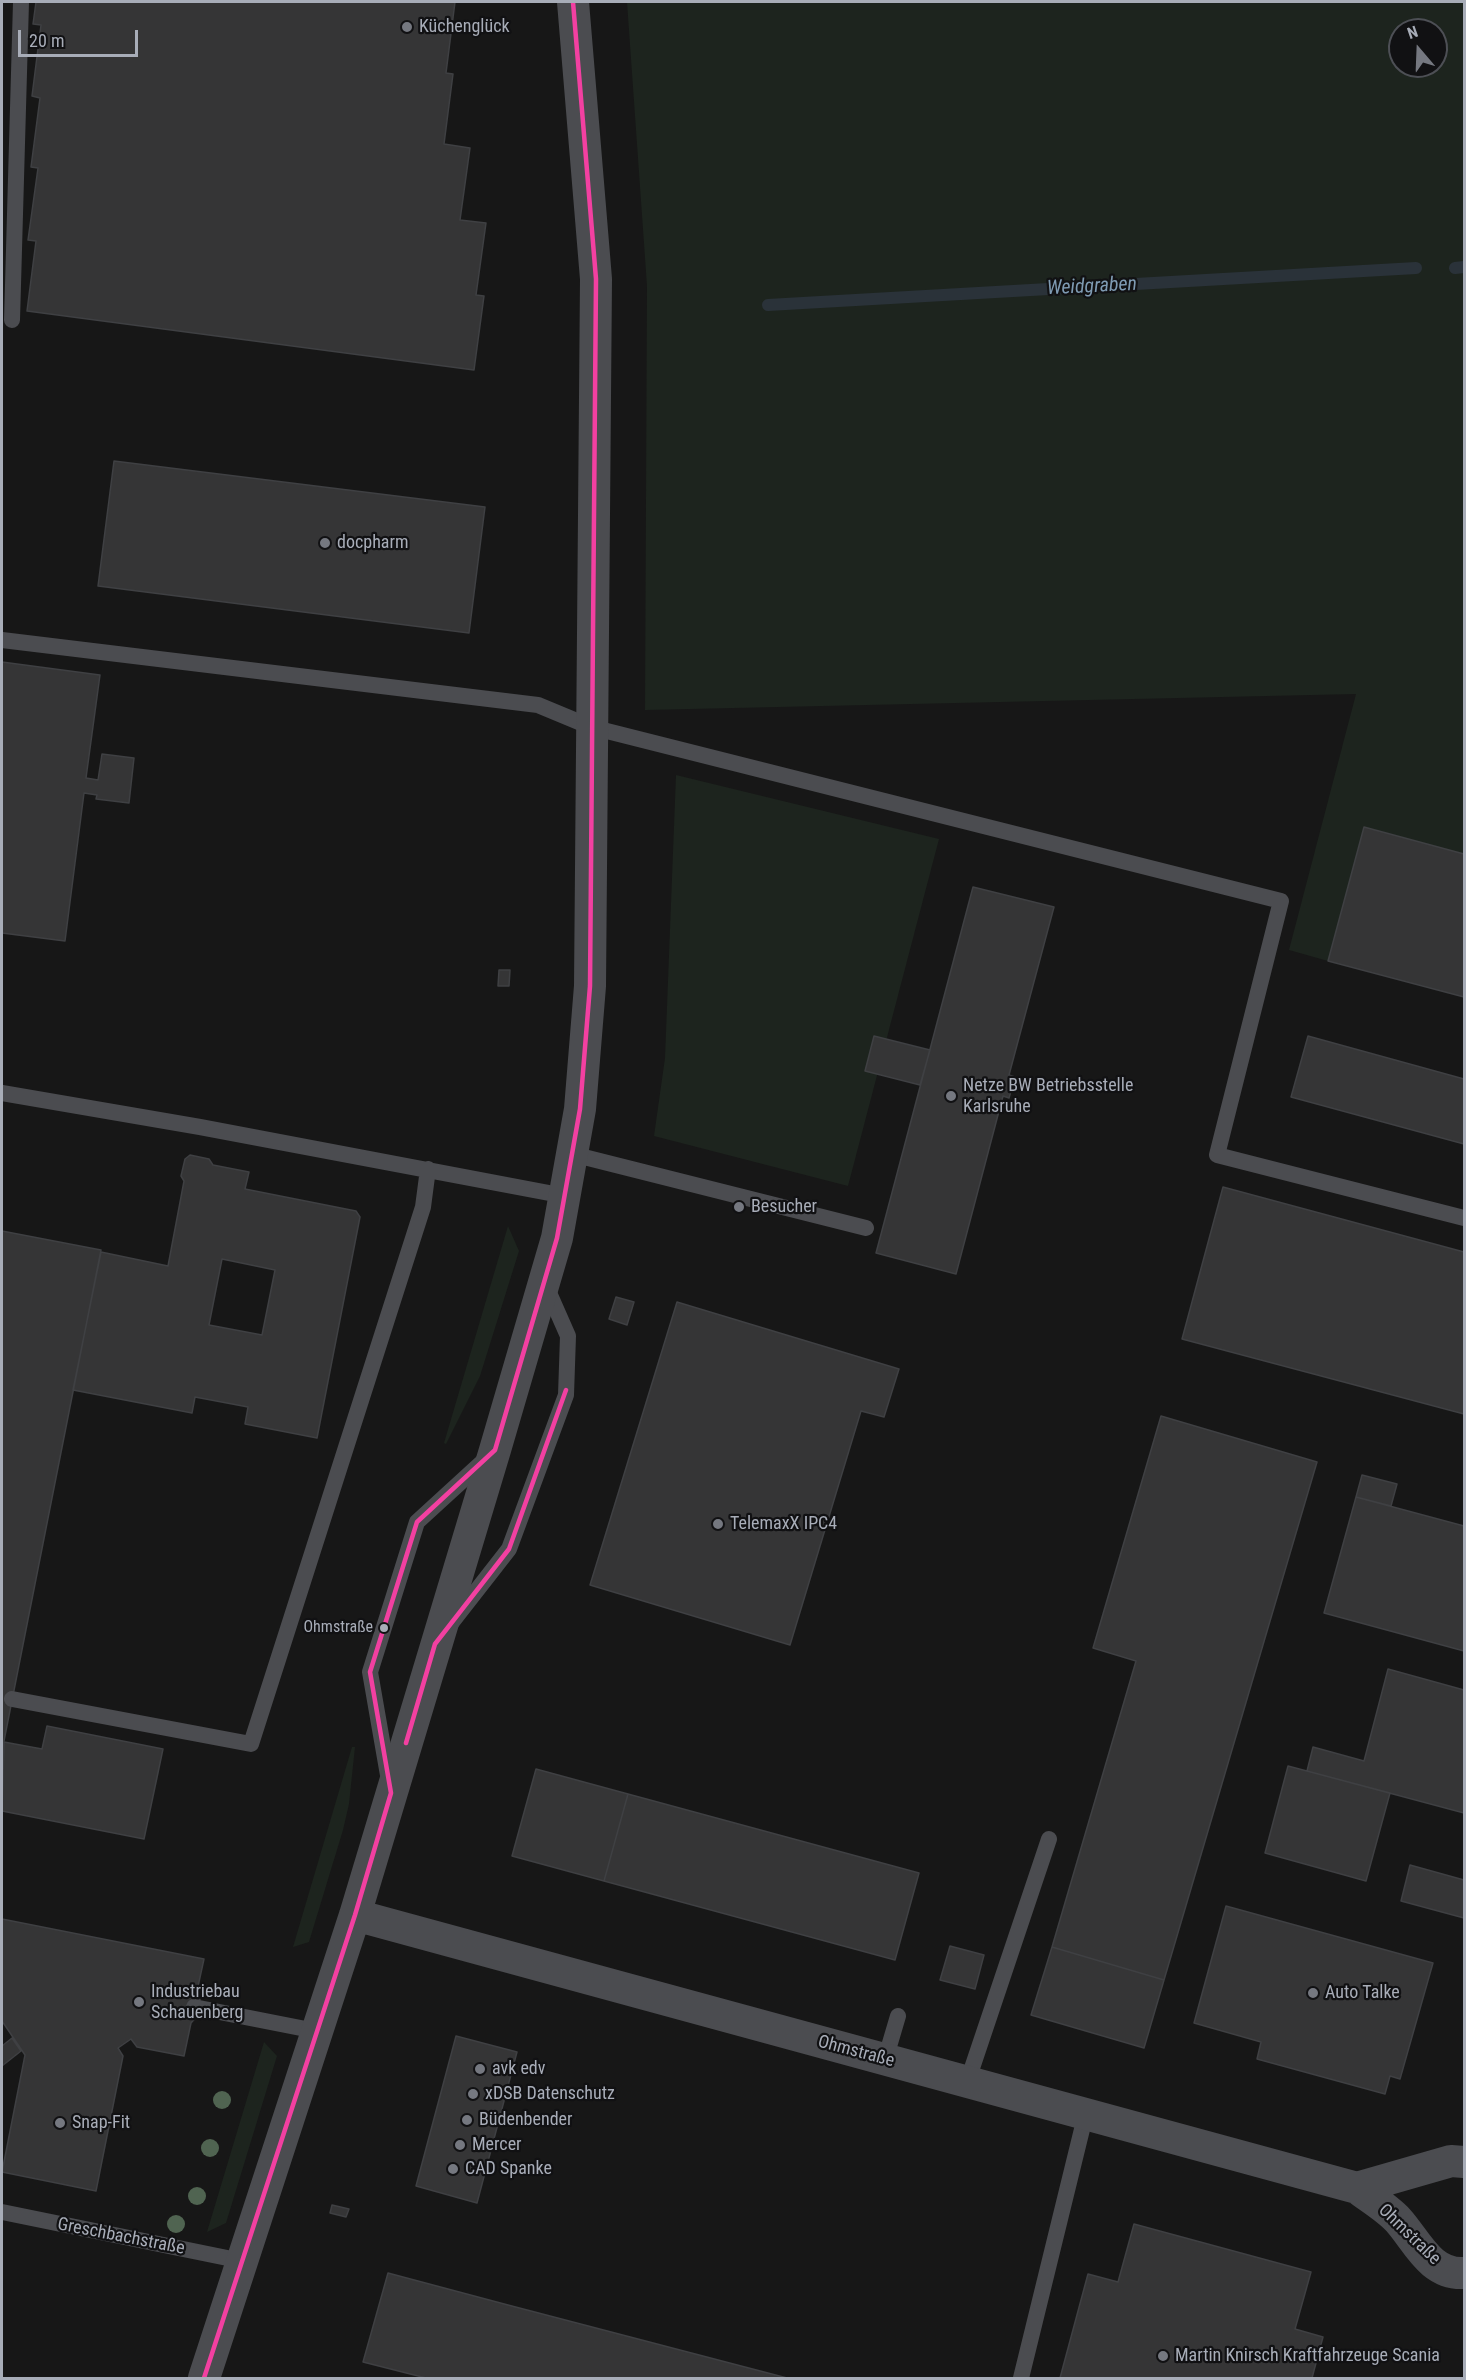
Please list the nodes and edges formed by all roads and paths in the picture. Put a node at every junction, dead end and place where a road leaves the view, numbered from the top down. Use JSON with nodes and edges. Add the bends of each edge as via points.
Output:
{"nodes":[{"id":1,"x":21,"y":2,"type":"edge"},
{"id":2,"x":573,"y":2,"type":"edge"},
{"id":3,"x":12,"y":320,"type":"dead end"},
{"id":4,"x":2,"y":640,"type":"edge"},
{"id":5,"x":591,"y":727,"type":"junction"},
{"id":6,"x":2,"y":1094,"type":"edge"},
{"id":7,"x":572,"y":1154,"type":"junction"},
{"id":8,"x":428,"y":1169,"type":"junction"},
{"id":9,"x":565,"y":1196,"type":"junction"},
{"id":10,"x":1464,"y":1218,"type":"edge"},
{"id":11,"x":866,"y":1228,"type":"dead end"},
{"id":12,"x":544,"y":1281,"type":"junction"},
{"id":13,"x":495,"y":1450,"type":"junction"},
{"id":14,"x":435,"y":1644,"type":"junction"},
{"id":15,"x":12,"y":1699,"type":"dead end"},
{"id":16,"x":391,"y":1793,"type":"junction"},
{"id":17,"x":1049,"y":1839,"type":"dead end"},
{"id":18,"x":355,"y":1915,"type":"junction"},
{"id":19,"x":194,"y":2007,"type":"dead end"},
{"id":20,"x":898,"y":2016,"type":"dead end"},
{"id":21,"x":316,"y":2031,"type":"junction"},
{"id":22,"x":885,"y":2060,"type":"junction"},
{"id":23,"x":967,"y":2083,"type":"junction"},
{"id":24,"x":1086,"y":2113,"type":"junction"},
{"id":25,"x":1464,"y":2162,"type":"edge"},
{"id":26,"x":1357,"y":2188,"type":"junction"},
{"id":27,"x":2,"y":2212,"type":"edge"},
{"id":28,"x":242,"y":2261,"type":"junction"},
{"id":29,"x":1464,"y":2273,"type":"edge"},
{"id":30,"x":204,"y":2379,"type":"edge"},
{"id":31,"x":1021,"y":2379,"type":"edge"}],
"edges":[{"from":1,"to":3,"type":"lane"},
{"from":2,"to":5,"type":"street","via":[[596,279]]},
{"from":4,"to":5,"type":"lane","via":[[538,705]]},
{"from":5,"to":7,"type":"street","via":[[590,986],[580,1109]]},
{"from":5,"to":10,"type":"lane","via":[[1281,901],[1216,1155]]},
{"from":6,"to":8,"type":"lane"},
{"from":7,"to":9,"type":"street"},
{"from":7,"to":11,"type":"lane"},
{"from":8,"to":9,"type":"lane"},
{"from":8,"to":15,"type":"lane","via":[[419,1218],[251,1744]]},
{"from":9,"to":12,"type":"street"},
{"from":12,"to":13,"type":"street"},
{"from":12,"to":14,"type":"lane","via":[[568,1336],[566,1395],[509,1549]]},
{"from":13,"to":14,"type":"street"},
{"from":13,"to":16,"type":"lane","via":[[417,1522],[370,1672]]},
{"from":14,"to":16,"type":"street"},
{"from":16,"to":18,"type":"street"},
{"from":17,"to":23,"type":"lane"},
{"from":18,"to":21,"type":"street"},
{"from":18,"to":22,"type":"street","name":"Ohmstraße"},
{"from":19,"to":21,"type":"lane"},
{"from":20,"to":22,"type":"lane"},
{"from":21,"to":28,"type":"street"},
{"from":22,"to":23,"type":"street","name":"Ohmstraße"},
{"from":23,"to":24,"type":"street","name":"Ohmstraße"},
{"from":24,"to":26,"type":"street","name":"Ohmstraße"},
{"from":24,"to":31,"type":"lane"},
{"from":25,"to":26,"type":"street","name":"Ohmstraße","via":[[1451,2161]]},
{"from":26,"to":29,"type":"street","name":"Ohmstraße","via":[[1397,2219],[1422,2253],[1440,2267]]},
{"from":27,"to":28,"type":"lane","name":"Greschbachstraße"},
{"from":28,"to":30,"type":"street"}]}
